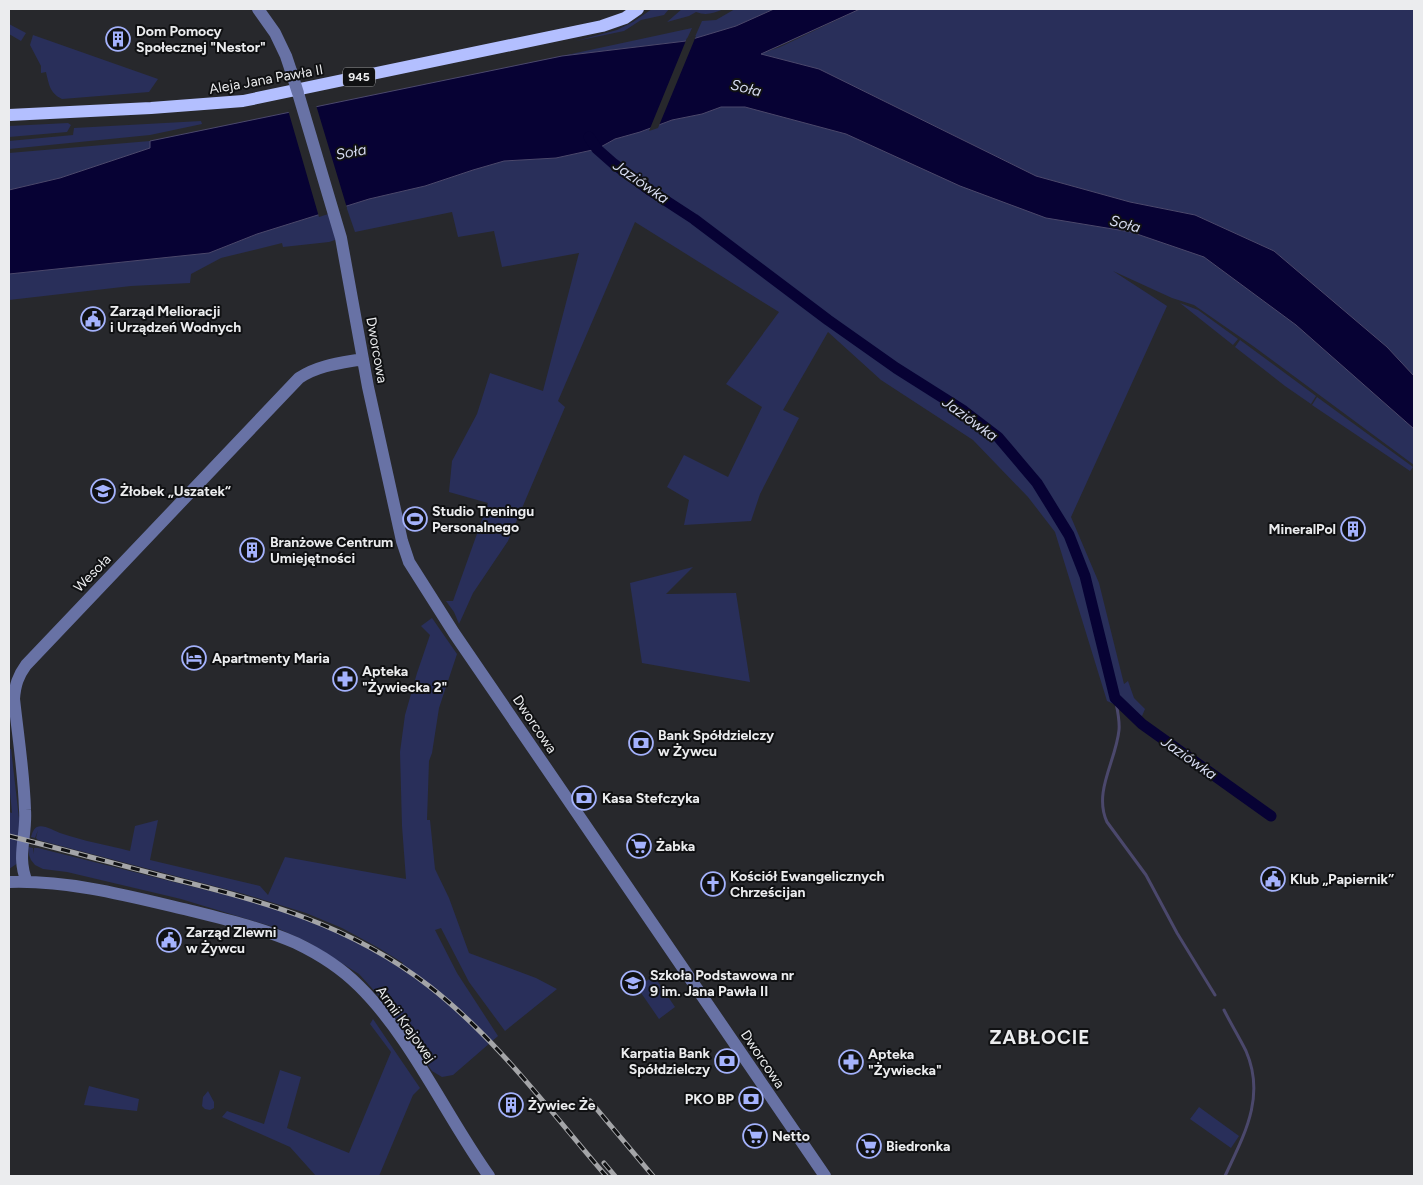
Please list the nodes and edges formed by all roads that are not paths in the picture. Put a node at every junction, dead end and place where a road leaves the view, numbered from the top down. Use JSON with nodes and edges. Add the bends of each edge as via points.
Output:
{"nodes":[{"id":1,"x":258,"y":9,"type":"edge"},
{"id":2,"x":267,"y":9,"type":"edge"},
{"id":3,"x":638,"y":9,"type":"edge"},
{"id":4,"x":272,"y":27,"type":"junction"},
{"id":5,"x":9,"y":115,"type":"edge"},
{"id":6,"x":363,"y":358,"type":"junction"},
{"id":7,"x":9,"y":882,"type":"edge"},
{"id":8,"x":27,"y":882,"type":"junction"},
{"id":9,"x":489,"y":1176,"type":"edge"},
{"id":10,"x":826,"y":1176,"type":"edge"}],
"edges":[{"from":1,"to":4,"type":"street"},
{"from":2,"to":4,"type":"street"},
{"from":3,"to":5,"type":"main road","name":"Aleja Jana Pawła II","number":"945","via":[[625,18],[602,26],[243,100],[142,109]]},
{"from":4,"to":6,"type":"street","name":"Dworcowa","bridge":true,"via":[[291,70],[341,238]]},
{"from":6,"to":8,"type":"street","name":"Wesoła","via":[[322,367],[299,378],[20,672],[14,699],[25,809],[21,861]]},
{"from":6,"to":10,"type":"street","name":"Dworcowa","via":[[397,523],[409,562],[454,633]]},
{"from":7,"to":8,"type":"street"},
{"from":8,"to":9,"type":"street","name":"Armii Krajowej","via":[[79,887],[222,919],[295,943],[324,958],[359,986],[382,1012]]}]}
